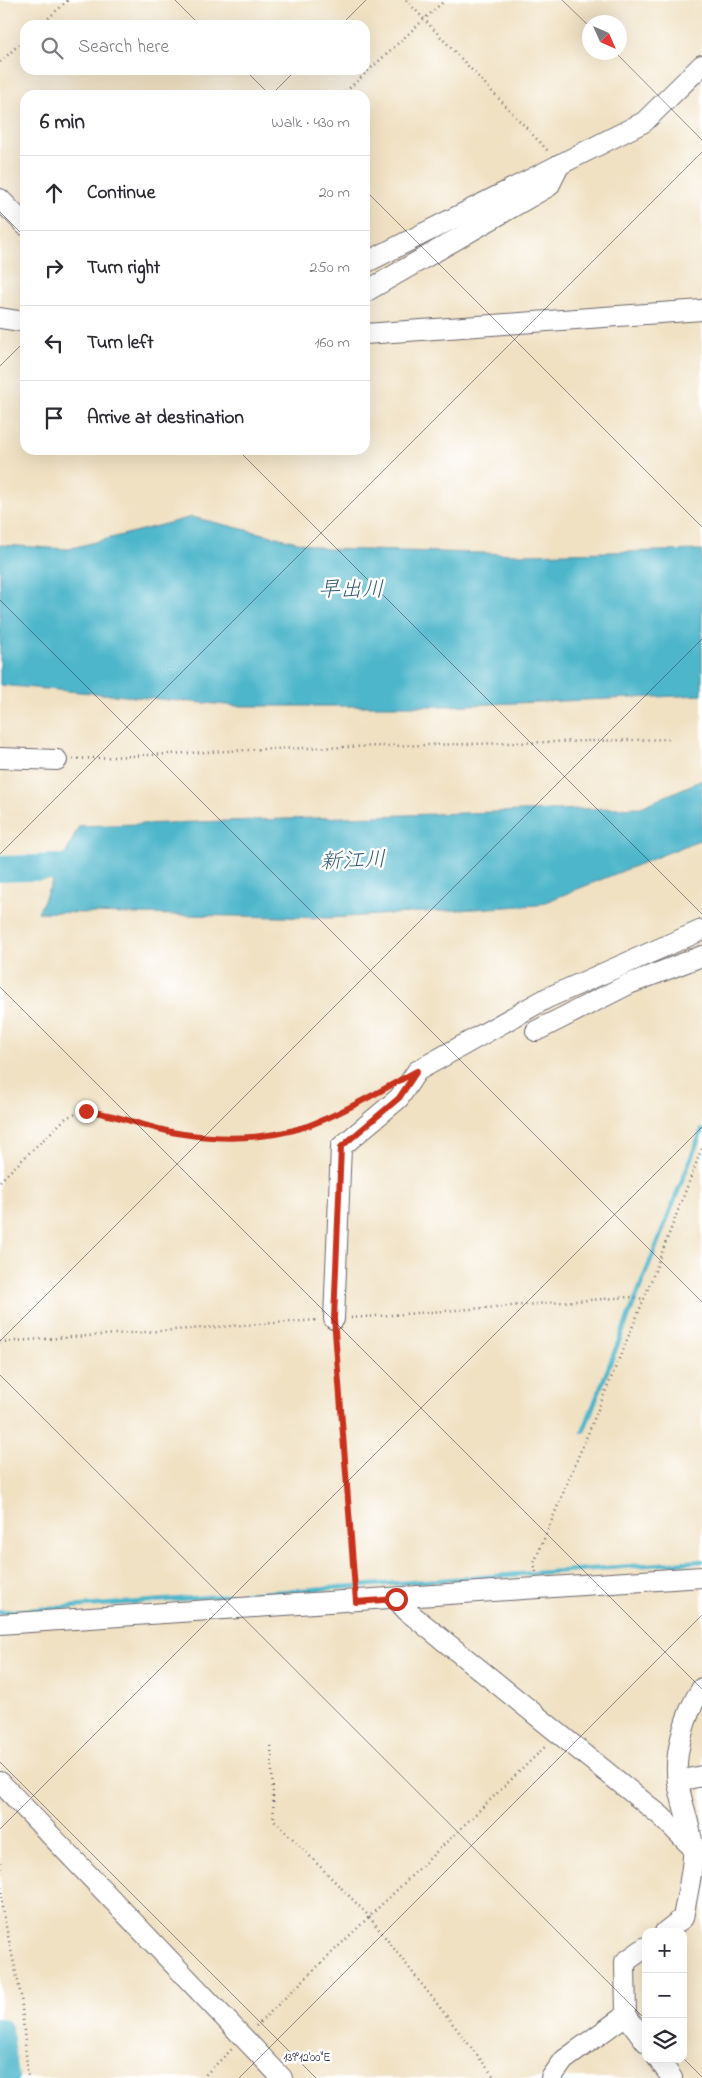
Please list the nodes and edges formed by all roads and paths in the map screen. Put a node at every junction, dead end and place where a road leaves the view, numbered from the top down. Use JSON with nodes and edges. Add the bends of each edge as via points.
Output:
{"nodes":[{"id":1,"x":68,"y":0,"type":"edge"},
{"id":2,"x":406,"y":0,"type":"edge"},
{"id":3,"x":445,"y":0,"type":"edge"},
{"id":4,"x":424,"y":19,"type":"junction"},
{"id":5,"x":46,"y":20,"type":"edge"},
{"id":6,"x":20,"y":44,"type":"edge"},
{"id":7,"x":0,"y":62,"type":"edge"},
{"id":8,"x":702,"y":65,"type":"edge"},
{"id":9,"x":370,"y":69,"type":"edge"},
{"id":10,"x":364,"y":75,"type":"edge"},
{"id":11,"x":347,"y":90,"type":"edge"},
{"id":12,"x":560,"y":164,"type":"junction"},
{"id":13,"x":0,"y":199,"type":"edge"},
{"id":14,"x":20,"y":220,"type":"edge"},
{"id":15,"x":370,"y":260,"type":"edge"},
{"id":16,"x":370,"y":289,"type":"edge"},
{"id":17,"x":702,"y":310,"type":"edge"},
{"id":18,"x":0,"y":318,"type":"edge"},
{"id":19,"x":20,"y":321,"type":"edge"},
{"id":20,"x":370,"y":334,"type":"edge"},
{"id":21,"x":671,"y":739,"type":"dead end"},
{"id":22,"x":0,"y":758,"type":"edge"},
{"id":23,"x":57,"y":760,"type":"joint"},
{"id":24,"x":702,"y":930,"type":"edge"},
{"id":25,"x":702,"y":956,"type":"edge"},
{"id":26,"x":536,"y":1031,"type":"dead end"},
{"id":27,"x":383,"y":1089,"type":"dead end"},
{"id":28,"x":702,"y":1148,"type":"edge"},
{"id":29,"x":0,"y":1181,"type":"edge"},
{"id":30,"x":644,"y":1299,"type":"junction"},
{"id":31,"x":334,"y":1319,"type":"junction"},
{"id":32,"x":0,"y":1342,"type":"edge"},
{"id":33,"x":702,"y":1577,"type":"edge"},
{"id":34,"x":539,"y":1588,"type":"junction"},
{"id":35,"x":396,"y":1599,"type":"junction"},
{"id":36,"x":356,"y":1602,"type":"junction"},
{"id":37,"x":0,"y":1624,"type":"edge"},
{"id":38,"x":702,"y":1688,"type":"edge"},
{"id":39,"x":559,"y":1733,"type":"junction"},
{"id":40,"x":272,"y":1746,"type":"dead end"},
{"id":41,"x":702,"y":1776,"type":"edge"},
{"id":42,"x":678,"y":1780,"type":"junction"},
{"id":43,"x":0,"y":1782,"type":"edge"},
{"id":44,"x":698,"y":1849,"type":"edge"},
{"id":45,"x":0,"y":1862,"type":"edge"},
{"id":46,"x":369,"y":1916,"type":"junction"},
{"id":47,"x":670,"y":1928,"type":"edge"},
{"id":48,"x":642,"y":1949,"type":"edge"},
{"id":49,"x":626,"y":2015,"type":"junction"},
{"id":50,"x":642,"y":2037,"type":"edge"},
{"id":51,"x":242,"y":2039,"type":"junction"},
{"id":52,"x":661,"y":2063,"type":"edge"},
{"id":53,"x":28,"y":2078,"type":"edge"},
{"id":54,"x":202,"y":2078,"type":"edge"},
{"id":55,"x":282,"y":2078,"type":"edge"},
{"id":56,"x":496,"y":2078,"type":"edge"},
{"id":57,"x":551,"y":2078,"type":"edge"},
{"id":58,"x":672,"y":2078,"type":"edge"}],
"edges":[{"from":1,"to":5,"type":"path"},
{"from":2,"to":4,"type":"path"},
{"from":3,"to":4,"type":"path"},
{"from":4,"to":9,"type":"path"},
{"from":4,"to":12,"type":"path"},
{"from":6,"to":7,"type":"path"},
{"from":8,"to":12,"type":"street","via":[[644,122]]},
{"from":10,"to":11,"type":"path"},
{"from":12,"to":15,"type":"street"},
{"from":12,"to":16,"type":"street","via":[[549,186]]},
{"from":13,"to":14,"type":"street"},
{"from":17,"to":20,"type":"street"},
{"from":18,"to":19,"type":"street"},
{"from":21,"to":23,"type":"path","via":[[266,749]]},
{"from":22,"to":23,"type":"street"},
{"from":24,"to":31,"type":"street","via":[[547,998],[417,1071],[399,1098],[341,1147]]},
{"from":25,"to":26,"type":"street","via":[[629,984]]},
{"from":27,"to":29,"type":"path","via":[[324,1120],[270,1135],[229,1138],[182,1134],[102,1112],[86,1111],[67,1117]]},
{"from":28,"to":30,"type":"path"},
{"from":30,"to":31,"type":"path","via":[[629,1297]]},
{"from":30,"to":34,"type":"path","via":[[534,1562]]},
{"from":31,"to":32,"type":"path"},
{"from":31,"to":36,"type":"path"},
{"from":33,"to":34,"type":"street"},
{"from":34,"to":35,"type":"street"},
{"from":35,"to":36,"type":"street"},
{"from":35,"to":39,"type":"street"},
{"from":36,"to":37,"type":"street"},
{"from":38,"to":42,"type":"street","via":[[686,1719]]},
{"from":39,"to":44,"type":"street"},
{"from":39,"to":46,"type":"path"},
{"from":40,"to":46,"type":"path","via":[[274,1820]]},
{"from":41,"to":42,"type":"street"},
{"from":42,"to":44,"type":"street"},
{"from":43,"to":51,"type":"street"},
{"from":44,"to":47,"type":"street","via":[[683,1918]]},
{"from":45,"to":53,"type":"path","via":[[2,1908],[21,1996]]},
{"from":46,"to":51,"type":"path"},
{"from":46,"to":56,"type":"path"},
{"from":48,"to":49,"type":"street","via":[[625,1962]]},
{"from":49,"to":50,"type":"street"},
{"from":49,"to":57,"type":"street","via":[[564,2060]]},
{"from":51,"to":54,"type":"path"},
{"from":51,"to":55,"type":"street"},
{"from":52,"to":58,"type":"street"}]}
